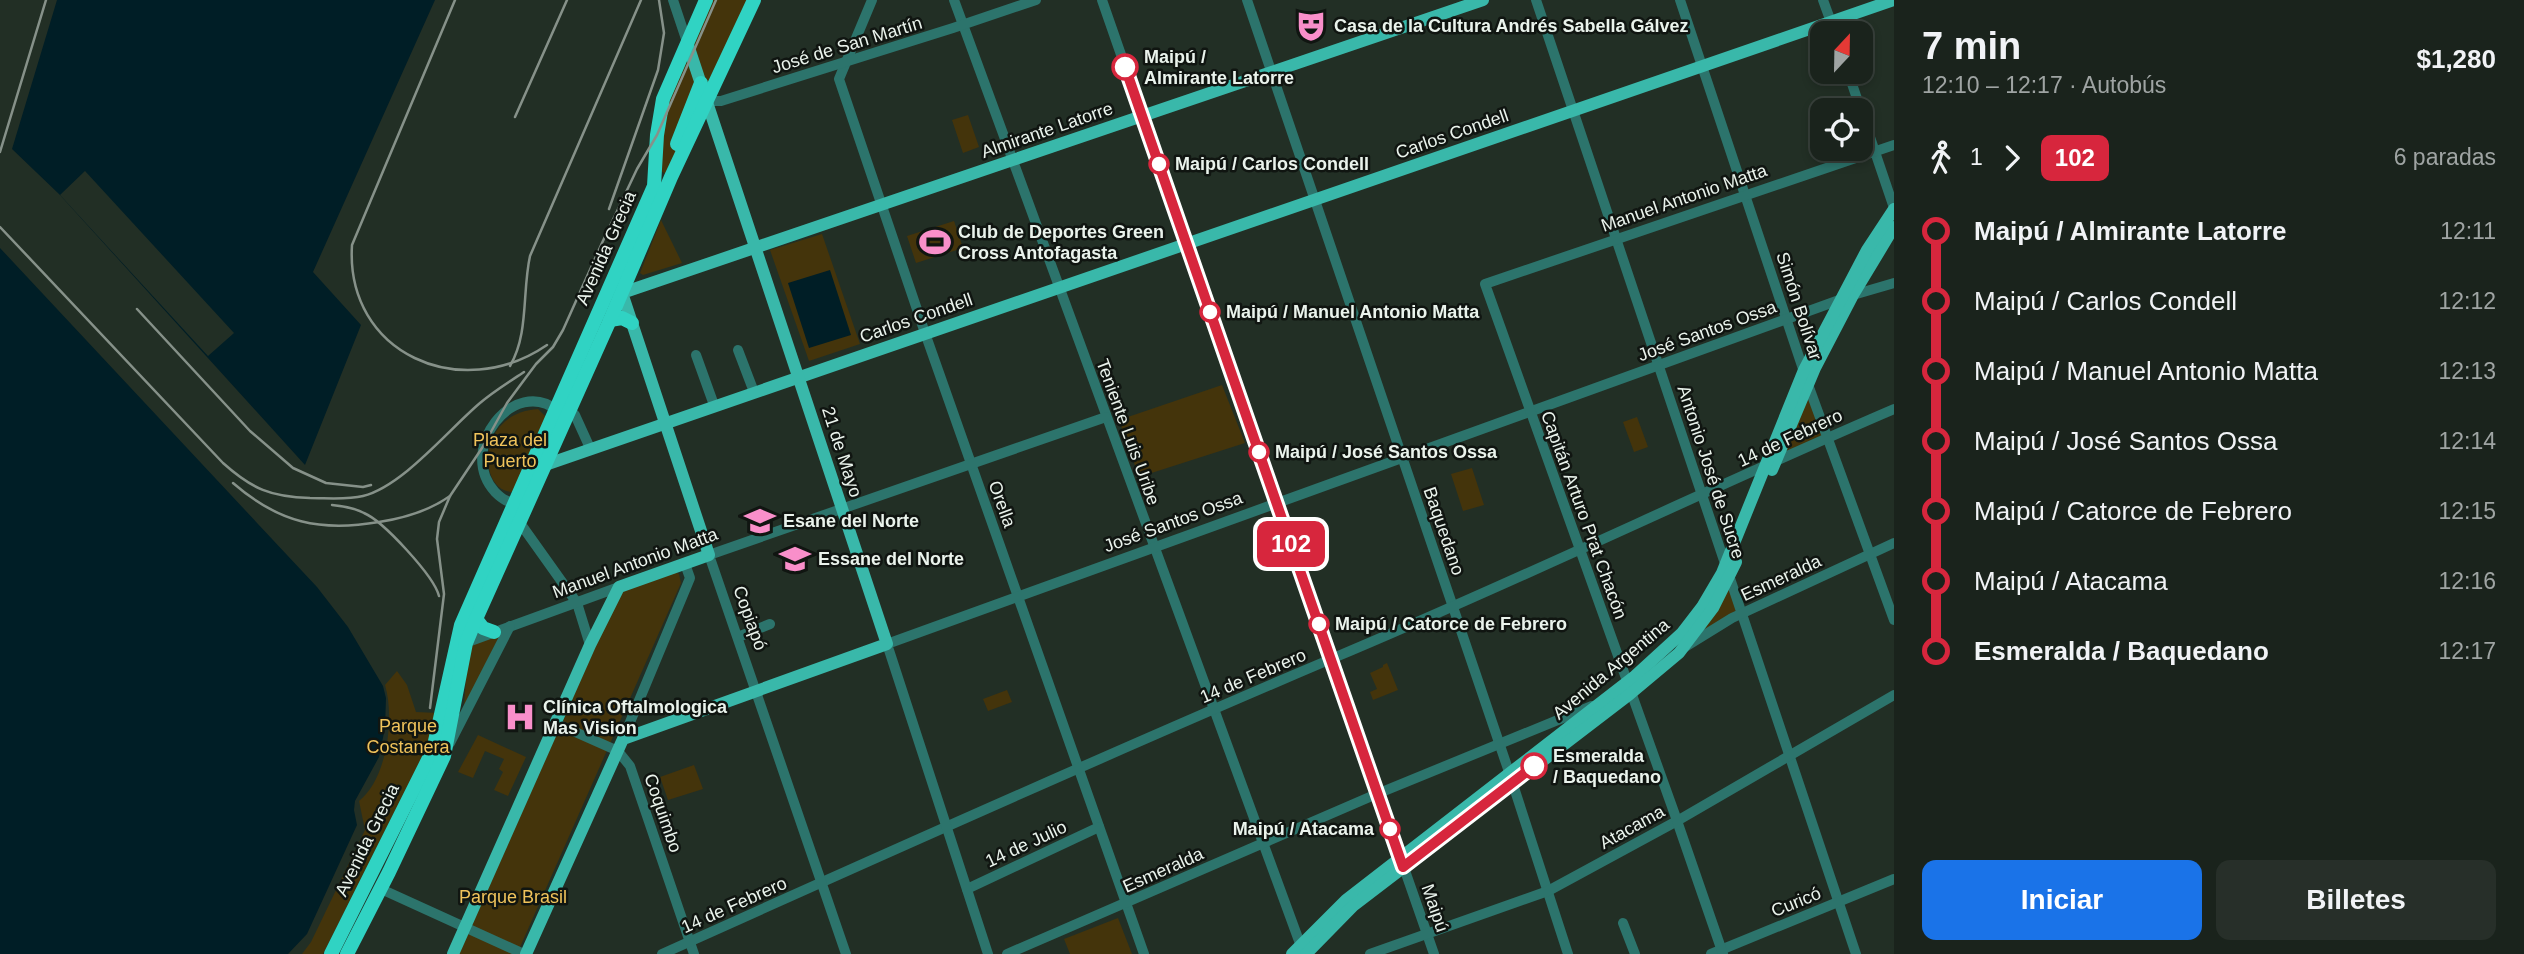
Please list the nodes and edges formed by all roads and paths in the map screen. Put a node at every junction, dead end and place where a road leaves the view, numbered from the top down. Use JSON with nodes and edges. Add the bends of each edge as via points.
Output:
{"nodes":[{"id":1,"x":673,"y":0,"type":"edge"},
{"id":2,"x":706,"y":0,"type":"edge"},
{"id":3,"x":744,"y":0,"type":"edge"},
{"id":4,"x":754,"y":0,"type":"edge"},
{"id":5,"x":872,"y":0,"type":"edge"},
{"id":6,"x":954,"y":0,"type":"edge"},
{"id":7,"x":1036,"y":0,"type":"edge"},
{"id":8,"x":1102,"y":0,"type":"edge"},
{"id":9,"x":1247,"y":0,"type":"edge"},
{"id":10,"x":1483,"y":0,"type":"edge"},
{"id":11,"x":1536,"y":0,"type":"edge"},
{"id":12,"x":1680,"y":0,"type":"edge"},
{"id":13,"x":1823,"y":0,"type":"edge"},
{"id":14,"x":1894,"y":0,"type":"edge"},
{"id":15,"x":1830,"y":21,"type":"edge"},
{"id":16,"x":1848,"y":21,"type":"edge"},
{"id":17,"x":963,"y":25,"type":"junction"},
{"id":18,"x":1810,"y":35,"type":"edge"},
{"id":19,"x":737,"y":39,"type":"junction"},
{"id":20,"x":687,"y":42,"type":"junction"},
{"id":21,"x":844,"y":63,"type":"junction"},
{"id":22,"x":1702,"y":67,"type":"junction"},
{"id":23,"x":1271,"y":72,"type":"junction"},
{"id":24,"x":701,"y":83,"type":"junction"},
{"id":25,"x":1852,"y":84,"type":"edge"},
{"id":26,"x":706,"y":101,"type":"junction"},
{"id":27,"x":1574,"y":111,"type":"junction"},
{"id":28,"x":1142,"y":116,"type":"junction"},
{"id":29,"x":1894,"y":145,"type":"edge"},
{"id":30,"x":1875,"y":152,"type":"junction"},
{"id":31,"x":1012,"y":160,"type":"junction"},
{"id":32,"x":679,"y":161,"type":"junction"},
{"id":33,"x":1745,"y":195,"type":"junction"},
{"id":34,"x":1315,"y":200,"type":"junction"},
{"id":35,"x":881,"y":205,"type":"junction"},
{"id":36,"x":1894,"y":208,"type":"edge"},
{"id":37,"x":1894,"y":227,"type":"edge"},
{"id":38,"x":1617,"y":239,"type":"junction"},
{"id":39,"x":1187,"y":244,"type":"junction"},
{"id":40,"x":755,"y":248,"type":"junction"},
{"id":41,"x":619,"y":265,"type":"junction"},
{"id":42,"x":1894,"y":283,"type":"edge"},
{"id":43,"x":1485,"y":284,"type":"joint"},
{"id":44,"x":1059,"y":288,"type":"junction"},
{"id":45,"x":622,"y":293,"type":"junction"},
{"id":46,"x":1853,"y":295,"type":"junction"},
{"id":47,"x":604,"y":298,"type":"junction"},
{"id":48,"x":1840,"y":302,"type":"junction"},
{"id":49,"x":610,"y":320,"type":"junction"},
{"id":50,"x":1787,"y":321,"type":"junction"},
{"id":51,"x":632,"y":323,"type":"junction"},
{"id":52,"x":925,"y":333,"type":"junction"},
{"id":53,"x":738,"y":349,"type":"dead end"},
{"id":54,"x":696,"y":355,"type":"dead end"},
{"id":55,"x":1659,"y":366,"type":"junction"},
{"id":56,"x":1804,"y":370,"type":"junction"},
{"id":57,"x":798,"y":377,"type":"junction"},
{"id":58,"x":1808,"y":383,"type":"junction"},
{"id":59,"x":754,"y":392,"type":"junction"},
{"id":60,"x":714,"y":405,"type":"junction"},
{"id":61,"x":1894,"y":409,"type":"edge"},
{"id":62,"x":564,"y":413,"type":"junction"},
{"id":63,"x":1530,"y":413,"type":"junction"},
{"id":64,"x":1105,"y":416,"type":"junction"},
{"id":65,"x":664,"y":423,"type":"junction"},
{"id":66,"x":1827,"y":438,"type":"junction"},
{"id":67,"x":590,"y":448,"type":"junction"},
{"id":68,"x":1402,"y":458,"type":"junction"},
{"id":69,"x":971,"y":463,"type":"junction"},
{"id":70,"x":1770,"y":464,"type":"junction"},
{"id":71,"x":545,"y":465,"type":"junction"},
{"id":72,"x":1702,"y":495,"type":"junction"},
{"id":73,"x":530,"y":500,"type":"junction"},
{"id":74,"x":514,"y":503,"type":"junction"},
{"id":75,"x":1277,"y":503,"type":"junction"},
{"id":76,"x":842,"y":509,"type":"junction"},
{"id":77,"x":520,"y":523,"type":"junction"},
{"id":78,"x":1894,"y":543,"type":"edge"},
{"id":79,"x":1154,"y":548,"type":"junction"},
{"id":80,"x":1579,"y":550,"type":"junction"},
{"id":81,"x":1869,"y":554,"type":"junction"},
{"id":82,"x":709,"y":555,"type":"junction"},
{"id":83,"x":685,"y":564,"type":"junction"},
{"id":84,"x":1728,"y":571,"type":"junction"},
{"id":85,"x":619,"y":587,"type":"junction"},
{"id":86,"x":1018,"y":596,"type":"junction"},
{"id":87,"x":577,"y":603,"type":"junction"},
{"id":88,"x":1452,"y":605,"type":"junction"},
{"id":89,"x":1742,"y":614,"type":"junction"},
{"id":90,"x":476,"y":620,"type":"junction"},
{"id":91,"x":1894,"y":620,"type":"edge"},
{"id":92,"x":770,"y":624,"type":"dead end"},
{"id":93,"x":510,"y":626,"type":"junction"},
{"id":94,"x":494,"y":632,"type":"junction"},
{"id":95,"x":738,"y":637,"type":"junction"},
{"id":96,"x":887,"y":643,"type":"junction"},
{"id":97,"x":460,"y":645,"type":"junction"},
{"id":98,"x":590,"y":645,"type":"junction"},
{"id":99,"x":1685,"y":647,"type":"junction"},
{"id":100,"x":1331,"y":660,"type":"junction"},
{"id":101,"x":1628,"y":688,"type":"junction"},
{"id":102,"x":757,"y":691,"type":"junction"},
{"id":103,"x":1894,"y":695,"type":"edge"},
{"id":104,"x":1602,"y":702,"type":"junction"},
{"id":105,"x":1213,"y":709,"type":"junction"},
{"id":106,"x":555,"y":723,"type":"junction"},
{"id":107,"x":1499,"y":742,"type":"junction"},
{"id":108,"x":620,"y":745,"type":"junction"},
{"id":109,"x":1790,"y":755,"type":"junction"},
{"id":110,"x":444,"y":756,"type":"junction"},
{"id":111,"x":1078,"y":770,"type":"junction"},
{"id":112,"x":1511,"y":778,"type":"junction"},
{"id":113,"x":1378,"y":793,"type":"junction"},
{"id":114,"x":1677,"y":821,"type":"junction"},
{"id":115,"x":946,"y":825,"type":"junction"},
{"id":116,"x":1099,"y":827,"type":"junction"},
{"id":117,"x":1262,"y":843,"type":"junction"},
{"id":118,"x":1402,"y":862,"type":"junction"},
{"id":119,"x":1894,"y":879,"type":"edge"},
{"id":120,"x":822,"y":884,"type":"junction"},
{"id":121,"x":381,"y":889,"type":"junction"},
{"id":122,"x":967,"y":889,"type":"junction"},
{"id":123,"x":1548,"y":891,"type":"junction"},
{"id":124,"x":1838,"y":901,"type":"junction"},
{"id":125,"x":1127,"y":904,"type":"junction"},
{"id":126,"x":1623,"y":923,"type":"dead end"},
{"id":127,"x":466,"y":927,"type":"junction"},
{"id":128,"x":1427,"y":934,"type":"junction"},
{"id":129,"x":532,"y":941,"type":"junction"},
{"id":130,"x":690,"y":941,"type":"junction"},
{"id":131,"x":1301,"y":952,"type":"edge"},
{"id":132,"x":1722,"y":952,"type":"edge"},
{"id":133,"x":331,"y":954,"type":"edge"},
{"id":134,"x":347,"y":954,"type":"edge"},
{"id":135,"x":453,"y":954,"type":"edge"},
{"id":136,"x":525,"y":954,"type":"edge"},
{"id":137,"x":537,"y":954,"type":"edge"},
{"id":138,"x":662,"y":954,"type":"edge"},
{"id":139,"x":694,"y":954,"type":"edge"},
{"id":140,"x":846,"y":954,"type":"edge"},
{"id":141,"x":988,"y":954,"type":"edge"},
{"id":142,"x":1007,"y":954,"type":"edge"},
{"id":143,"x":1144,"y":954,"type":"edge"},
{"id":144,"x":1370,"y":954,"type":"edge"},
{"id":145,"x":1434,"y":954,"type":"edge"},
{"id":146,"x":1569,"y":954,"type":"edge"},
{"id":147,"x":1635,"y":954,"type":"edge"},
{"id":148,"x":1711,"y":954,"type":"edge"},
{"id":149,"x":1856,"y":954,"type":"edge"}],
"edges":[{"from":1,"to":20,"type":"street"},
{"from":2,"to":20,"type":"highway","name":"Avenida Grecia"},
{"from":3,"to":19,"type":"highway","via":[[737,18]]},
{"from":4,"to":19,"type":"highway","name":"Avenida Grecia"},
{"from":5,"to":21,"type":"street"},
{"from":6,"to":17,"type":"street","name":"Teniente Luis Uribe"},
{"from":7,"to":17,"type":"street","name":"José de San Martín"},
{"from":8,"to":28,"type":"street","name":"Maipú"},
{"from":9,"to":23,"type":"street","name":"Baquedano"},
{"from":10,"to":23,"type":"main road","name":"Almirante Latorre"},
{"from":11,"to":27,"type":"street","name":"Antonio José de Sucre"},
{"from":12,"to":22,"type":"street","name":"Simón Bolívar"},
{"from":13,"to":15,"type":"street"},
{"from":14,"to":16,"type":"main road","name":"Carlos Condell"},
{"from":17,"to":21,"type":"street","name":"José de San Martín"},
{"from":17,"to":31,"type":"street","name":"Teniente Luis Uribe"},
{"from":18,"to":22,"type":"main road","name":"Carlos Condell"},
{"from":19,"to":26,"type":"highway","name":"Avenida Grecia"},
{"from":20,"to":24,"type":"main road","name":"21 de Mayo"},
{"from":20,"to":41,"type":"highway","name":"Avenida Grecia","via":[[663,99],[654,187]]},
{"from":21,"to":26,"type":"street","name":"José de San Martín","via":[[721,101]]},
{"from":21,"to":35,"type":"street","name":"Orella","via":[[839,79]]},
{"from":22,"to":27,"type":"main road","name":"Carlos Condell"},
{"from":22,"to":33,"type":"street","name":"Simón Bolívar"},
{"from":23,"to":28,"type":"main road","name":"Almirante Latorre"},
{"from":23,"to":34,"type":"street","name":"Baquedano"},
{"from":24,"to":26,"type":"main road","name":"21 de Mayo"},
{"from":24,"to":32,"type":"highway","via":[[674,153]]},
{"from":25,"to":30,"type":"street"},
{"from":26,"to":32,"type":"highway","name":"Avenida Grecia"},
{"from":26,"to":40,"type":"main road","name":"21 de Mayo"},
{"from":27,"to":34,"type":"main road","name":"Carlos Condell"},
{"from":27,"to":38,"type":"street","name":"Antonio José de Sucre"},
{"from":28,"to":31,"type":"main road","name":"Almirante Latorre"},
{"from":28,"to":39,"type":"street","name":"Maipú"},
{"from":29,"to":30,"type":"street","name":"Manuel Antonio Matta"},
{"from":30,"to":33,"type":"street","name":"Manuel Antonio Matta"},
{"from":30,"to":36,"type":"street"},
{"from":31,"to":35,"type":"main road","name":"Almirante Latorre"},
{"from":31,"to":44,"type":"street","name":"Teniente Luis Uribe"},
{"from":32,"to":45,"type":"highway","name":"Avenida Grecia"},
{"from":33,"to":38,"type":"street","name":"Manuel Antonio Matta"},
{"from":33,"to":50,"type":"street","name":"Simón Bolívar"},
{"from":34,"to":39,"type":"main road","name":"Carlos Condell"},
{"from":34,"to":68,"type":"street","name":"Baquedano"},
{"from":35,"to":40,"type":"main road","name":"Almirante Latorre"},
{"from":35,"to":52,"type":"street","name":"Orella"},
{"from":36,"to":48,"type":"main road","name":"Avenida Argentina"},
{"from":37,"to":46,"type":"main road","name":"Avenida Argentina"},
{"from":38,"to":43,"type":"street","name":"Manuel Antonio Matta"},
{"from":38,"to":55,"type":"street","name":"Antonio José de Sucre"},
{"from":39,"to":44,"type":"main road","name":"Carlos Condell"},
{"from":39,"to":75,"type":"street","name":"Maipú"},
{"from":40,"to":45,"type":"main road","name":"Almirante Latorre"},
{"from":40,"to":57,"type":"main road","name":"21 de Mayo"},
{"from":41,"to":45,"type":"highway"},
{"from":41,"to":47,"type":"highway","name":"Avenida Grecia"},
{"from":42,"to":46,"type":"street","name":"José Santos Ossa"},
{"from":43,"to":63,"type":"street","name":"Capitán Arturo Prat Chacón"},
{"from":44,"to":52,"type":"main road","name":"Carlos Condell"},
{"from":44,"to":64,"type":"street","name":"Teniente Luis Uribe"},
{"from":45,"to":47,"type":"highway"},
{"from":45,"to":49,"type":"highway","name":"Avenida Grecia"},
{"from":45,"to":51,"type":"main road","name":"Copiapó"},
{"from":46,"to":48,"type":"street","name":"José Santos Ossa"},
{"from":46,"to":58,"type":"main road","name":"Avenida Argentina"},
{"from":47,"to":62,"type":"highway","name":"Avenida Grecia"},
{"from":48,"to":50,"type":"street","name":"José Santos Ossa"},
{"from":48,"to":56,"type":"main road","name":"Avenida Argentina"},
{"from":49,"to":51,"type":"highway","via":[[622,318]]},
{"from":49,"to":62,"type":"highway","name":"Avenida Grecia"},
{"from":50,"to":55,"type":"street","name":"José Santos Ossa"},
{"from":50,"to":56,"type":"street","name":"Simón Bolívar"},
{"from":51,"to":65,"type":"main road","name":"Copiapó"},
{"from":52,"to":57,"type":"main road","name":"Carlos Condell"},
{"from":52,"to":69,"type":"street","name":"Orella"},
{"from":53,"to":59,"type":"street"},
{"from":54,"to":60,"type":"street"},
{"from":55,"to":63,"type":"street","name":"José Santos Ossa"},
{"from":55,"to":72,"type":"street","name":"Antonio José de Sucre"},
{"from":56,"to":58,"type":"street","name":"Simón Bolívar"},
{"from":56,"to":70,"type":"main road","name":"Avenida Argentina"},
{"from":57,"to":59,"type":"main road","name":"Carlos Condell"},
{"from":57,"to":76,"type":"main road","name":"21 de Mayo"},
{"from":58,"to":66,"type":"street","name":"Simón Bolívar"},
{"from":58,"to":70,"type":"main road","name":"Avenida Argentina"},
{"from":59,"to":60,"type":"main road","name":"Carlos Condell"},
{"from":60,"to":65,"type":"main road","name":"Carlos Condell"},
{"from":61,"to":66,"type":"street","name":"14 de Febrero"},
{"from":62,"to":67,"type":"street","via":[[575,415]]},
{"from":62,"to":71,"type":"highway","name":"Avenida Grecia"},
{"from":62,"to":74,"type":"highway","name":"Avenida Grecia"},
{"from":62,"to":74,"type":"street","via":[[535,402],[508,408],[482,448],[482,469],[489,484],[500,497]]},
{"from":63,"to":68,"type":"street","name":"José Santos Ossa"},
{"from":63,"to":80,"type":"street","name":"Capitán Arturo Prat Chacón"},
{"from":64,"to":69,"type":"street","name":"Manuel Antonio Matta"},
{"from":64,"to":79,"type":"street","name":"Teniente Luis Uribe"},
{"from":65,"to":67,"type":"main road","name":"Carlos Condell"},
{"from":65,"to":82,"type":"main road","name":"Copiapó"},
{"from":66,"to":70,"type":"street","name":"14 de Febrero"},
{"from":66,"to":81,"type":"street","name":"Simón Bolívar"},
{"from":67,"to":71,"type":"main road","name":"Carlos Condell"},
{"from":68,"to":75,"type":"street","name":"José Santos Ossa"},
{"from":68,"to":88,"type":"street","name":"Baquedano"},
{"from":69,"to":76,"type":"street","name":"Manuel Antonio Matta"},
{"from":69,"to":86,"type":"street","name":"Orella"},
{"from":70,"to":72,"type":"street","name":"14 de Febrero"},
{"from":70,"to":84,"type":"main road","name":"Avenida Argentina"},
{"from":71,"to":73,"type":"highway","name":"Avenida Grecia"},
{"from":72,"to":80,"type":"street","name":"14 de Febrero"},
{"from":72,"to":84,"type":"street","name":"Antonio José de Sucre"},
{"from":73,"to":74,"type":"street"},
{"from":73,"to":77,"type":"highway","name":"Avenida Grecia"},
{"from":74,"to":97,"type":"highway","name":"Avenida Grecia","via":[[461,625]]},
{"from":75,"to":79,"type":"street","name":"José Santos Ossa"},
{"from":75,"to":100,"type":"street","name":"Maipú"},
{"from":76,"to":82,"type":"street","name":"Manuel Antonio Matta"},
{"from":76,"to":96,"type":"main road","name":"21 de Mayo"},
{"from":77,"to":87,"type":"street"},
{"from":77,"to":90,"type":"highway","name":"Avenida Grecia"},
{"from":78,"to":81,"type":"street","name":"Esmeralda"},
{"from":79,"to":86,"type":"street","name":"José Santos Ossa"},
{"from":79,"to":105,"type":"street","name":"Teniente Luis Uribe"},
{"from":80,"to":88,"type":"street","name":"14 de Febrero"},
{"from":80,"to":101,"type":"street","name":"Capitán Arturo Prat Chacón"},
{"from":81,"to":89,"type":"street","name":"Esmeralda"},
{"from":81,"to":91,"type":"street","name":"Simón Bolívar"},
{"from":82,"to":83,"type":"main road","name":"Manuel Antonio Matta"},
{"from":82,"to":95,"type":"street","name":"Copiapó"},
{"from":83,"to":85,"type":"main road","name":"Manuel Antonio Matta"},
{"from":83,"to":108,"type":"street","via":[[690,578]]},
{"from":84,"to":89,"type":"street","name":"Antonio José de Sucre"},
{"from":84,"to":99,"type":"main road","name":"Avenida Argentina","via":[[1713,608]]},
{"from":84,"to":101,"type":"main road","name":"Avenida Argentina","via":[[1682,633]]},
{"from":85,"to":87,"type":"street","name":"Manuel Antonio Matta"},
{"from":85,"to":98,"type":"main road"},
{"from":86,"to":96,"type":"street","name":"José Santos Ossa"},
{"from":86,"to":111,"type":"street","name":"Orella"},
{"from":87,"to":93,"type":"street","name":"Manuel Antonio Matta"},
{"from":87,"to":98,"type":"street"},
{"from":88,"to":100,"type":"street","name":"14 de Febrero"},
{"from":88,"to":107,"type":"street","name":"Baquedano"},
{"from":89,"to":99,"type":"street","name":"Esmeralda"},
{"from":89,"to":109,"type":"street","name":"Antonio José de Sucre"},
{"from":90,"to":94,"type":"highway"},
{"from":90,"to":97,"type":"highway","name":"Avenida Grecia"},
{"from":92,"to":95,"type":"street"},
{"from":93,"to":94,"type":"street","name":"Manuel Antonio Matta"},
{"from":93,"to":110,"type":"street","name":"Avenida Grecia"},
{"from":94,"to":97,"type":"street","name":"Manuel Antonio Matta"},
{"from":95,"to":102,"type":"street","name":"Copiapó"},
{"from":96,"to":102,"type":"main road","name":"José Santos Ossa"},
{"from":96,"to":115,"type":"street","name":"21 de Mayo"},
{"from":97,"to":110,"type":"highway","name":"Avenida Grecia"},
{"from":97,"to":133,"type":"highway","name":"Avenida Grecia","via":[[433,750]]},
{"from":98,"to":106,"type":"main road"},
{"from":99,"to":101,"type":"main road","name":"Avenida Argentina"},
{"from":100,"to":105,"type":"street","name":"14 de Febrero"},
{"from":100,"to":113,"type":"street","name":"Maipú"},
{"from":101,"to":104,"type":"main road","name":"Avenida Argentina"},
{"from":101,"to":112,"type":"main road","name":"Avenida Argentina"},
{"from":101,"to":114,"type":"street","name":"Capitán Arturo Prat Chacón"},
{"from":102,"to":108,"type":"main road","name":"José Santos Ossa"},
{"from":102,"to":120,"type":"street","name":"Copiapó"},
{"from":103,"to":109,"type":"street","name":"Atacama"},
{"from":104,"to":107,"type":"street","name":"Esmeralda"},
{"from":104,"to":112,"type":"main road","name":"Avenida Argentina"},
{"from":105,"to":111,"type":"street","name":"14 de Febrero"},
{"from":105,"to":117,"type":"street","name":"Teniente Luis Uribe"},
{"from":106,"to":108,"type":"street"},
{"from":106,"to":127,"type":"main road"},
{"from":107,"to":112,"type":"street","name":"Baquedano"},
{"from":107,"to":113,"type":"street","name":"Esmeralda"},
{"from":108,"to":129,"type":"main road"},
{"from":108,"to":130,"type":"street","name":"Coquimbo"},
{"from":109,"to":114,"type":"street","name":"Atacama"},
{"from":109,"to":124,"type":"street","name":"Antonio José de Sucre"},
{"from":110,"to":121,"type":"highway","name":"Avenida Grecia"},
{"from":111,"to":115,"type":"street","name":"14 de Febrero"},
{"from":111,"to":116,"type":"street","name":"Orella"},
{"from":112,"to":118,"type":"main road","name":"Avenida Argentina"},
{"from":112,"to":123,"type":"street","name":"Baquedano"},
{"from":113,"to":117,"type":"street","name":"Esmeralda"},
{"from":113,"to":118,"type":"street","name":"Maipú"},
{"from":114,"to":123,"type":"street","name":"Atacama"},
{"from":114,"to":132,"type":"street","name":"Capitán Arturo Prat Chacón"},
{"from":115,"to":120,"type":"street","name":"14 de Febrero"},
{"from":115,"to":122,"type":"street","name":"21 de Mayo"},
{"from":116,"to":122,"type":"street","name":"14 de Julio"},
{"from":116,"to":125,"type":"street","name":"Orella"},
{"from":117,"to":125,"type":"street","name":"Esmeralda"},
{"from":117,"to":131,"type":"street","name":"Teniente Luis Uribe"},
{"from":118,"to":128,"type":"street","name":"Maipú"},
{"from":118,"to":131,"type":"main road","name":"Avenida Argentina","via":[[1346,900]]},
{"from":119,"to":124,"type":"street","name":"Curicó"},
{"from":120,"to":130,"type":"street","name":"14 de Febrero"},
{"from":120,"to":140,"type":"street","name":"Copiapó"},
{"from":121,"to":127,"type":"street"},
{"from":121,"to":134,"type":"highway","name":"Avenida Grecia"},
{"from":122,"to":141,"type":"street","name":"21 de Mayo"},
{"from":123,"to":128,"type":"street","name":"Atacama"},
{"from":123,"to":146,"type":"street","name":"Baquedano"},
{"from":124,"to":132,"type":"street","name":"Curicó"},
{"from":124,"to":149,"type":"street","name":"Antonio José de Sucre"},
{"from":125,"to":142,"type":"street","name":"Esmeralda"},
{"from":125,"to":143,"type":"street","name":"Orella"},
{"from":126,"to":147,"type":"street"},
{"from":127,"to":135,"type":"main road"},
{"from":127,"to":136,"type":"street"},
{"from":128,"to":144,"type":"street","name":"Atacama"},
{"from":128,"to":145,"type":"street","name":"Maipú"},
{"from":129,"to":136,"type":"main road"},
{"from":129,"to":137,"type":"street"},
{"from":130,"to":138,"type":"street","name":"14 de Febrero"},
{"from":130,"to":139,"type":"street","name":"Coquimbo"},
{"from":132,"to":148,"type":"street","name":"Curicó"}]}
